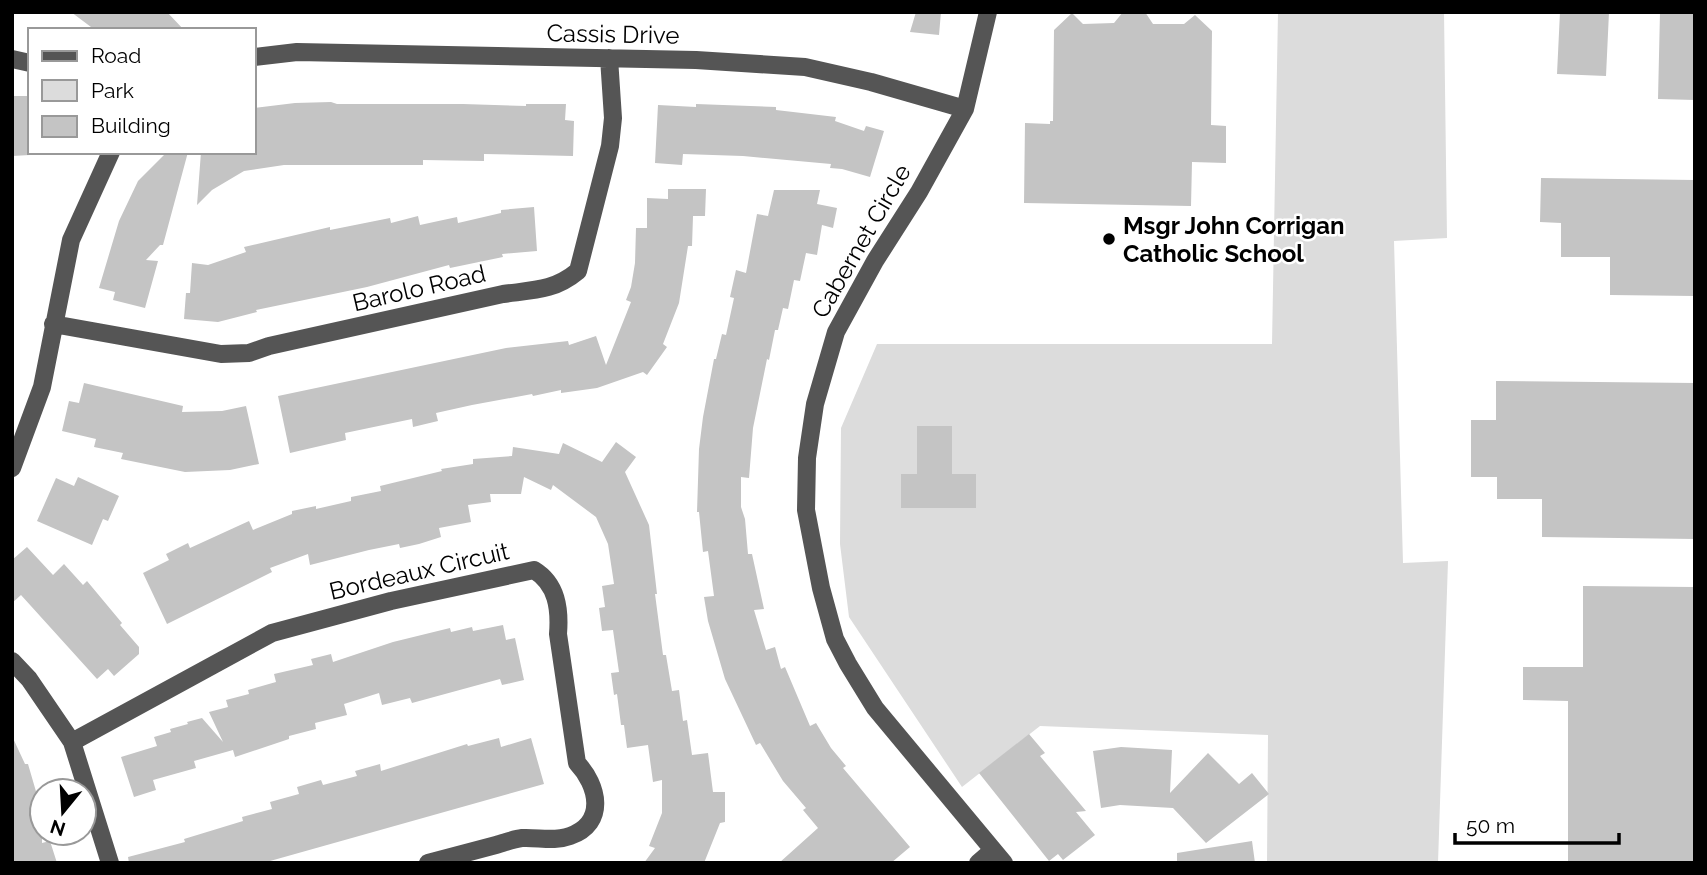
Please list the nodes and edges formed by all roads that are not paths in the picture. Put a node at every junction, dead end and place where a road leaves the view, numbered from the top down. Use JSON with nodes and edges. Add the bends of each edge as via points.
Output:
{"nodes":[{"id":1,"x":988,"y":12,"type":"edge"},
{"id":2,"x":256,"y":57,"type":"edge"},
{"id":3,"x":609,"y":58,"type":"junction"},
{"id":4,"x":965,"y":109,"type":"junction"},
{"id":5,"x":110,"y":154,"type":"edge"},
{"id":6,"x":53,"y":324,"type":"junction"},
{"id":7,"x":12,"y":468,"type":"edge"},
{"id":8,"x":12,"y":661,"type":"edge"},
{"id":9,"x":72,"y":742,"type":"junction"},
{"id":10,"x":999,"y":856,"type":"edge"},
{"id":11,"x":110,"y":863,"type":"edge"},
{"id":12,"x":428,"y":863,"type":"edge"},
{"id":13,"x":978,"y":863,"type":"edge"}],
"edges":[{"from":1,"to":4,"type":"street","name":"Cabernet Circle"},
{"from":2,"to":3,"type":"street","name":"Cassis Drive","via":[[297,52]]},
{"from":3,"to":4,"type":"street","name":"Cassis Drive","via":[[804,67]]},
{"from":3,"to":6,"type":"street","name":"Barolo Road","via":[[610,145],[578,271],[563,283],[249,353],[191,351]]},
{"from":4,"to":10,"type":"street","name":"Cabernet Circle","via":[[836,332],[815,404],[806,510],[821,588],[835,639],[848,664],[875,708]]},
{"from":5,"to":6,"type":"street","via":[[71,240]]},
{"from":6,"to":7,"type":"street","via":[[42,387]]},
{"from":8,"to":9,"type":"street"},
{"from":9,"to":11,"type":"street"},
{"from":9,"to":12,"type":"street","name":"Bordeaux Circuit","via":[[272,633],[534,570],[555,591],[577,763],[587,773],[596,797],[591,820],[585,829],[568,837],[522,838]]},
{"from":10,"to":13,"type":"street"}]}
